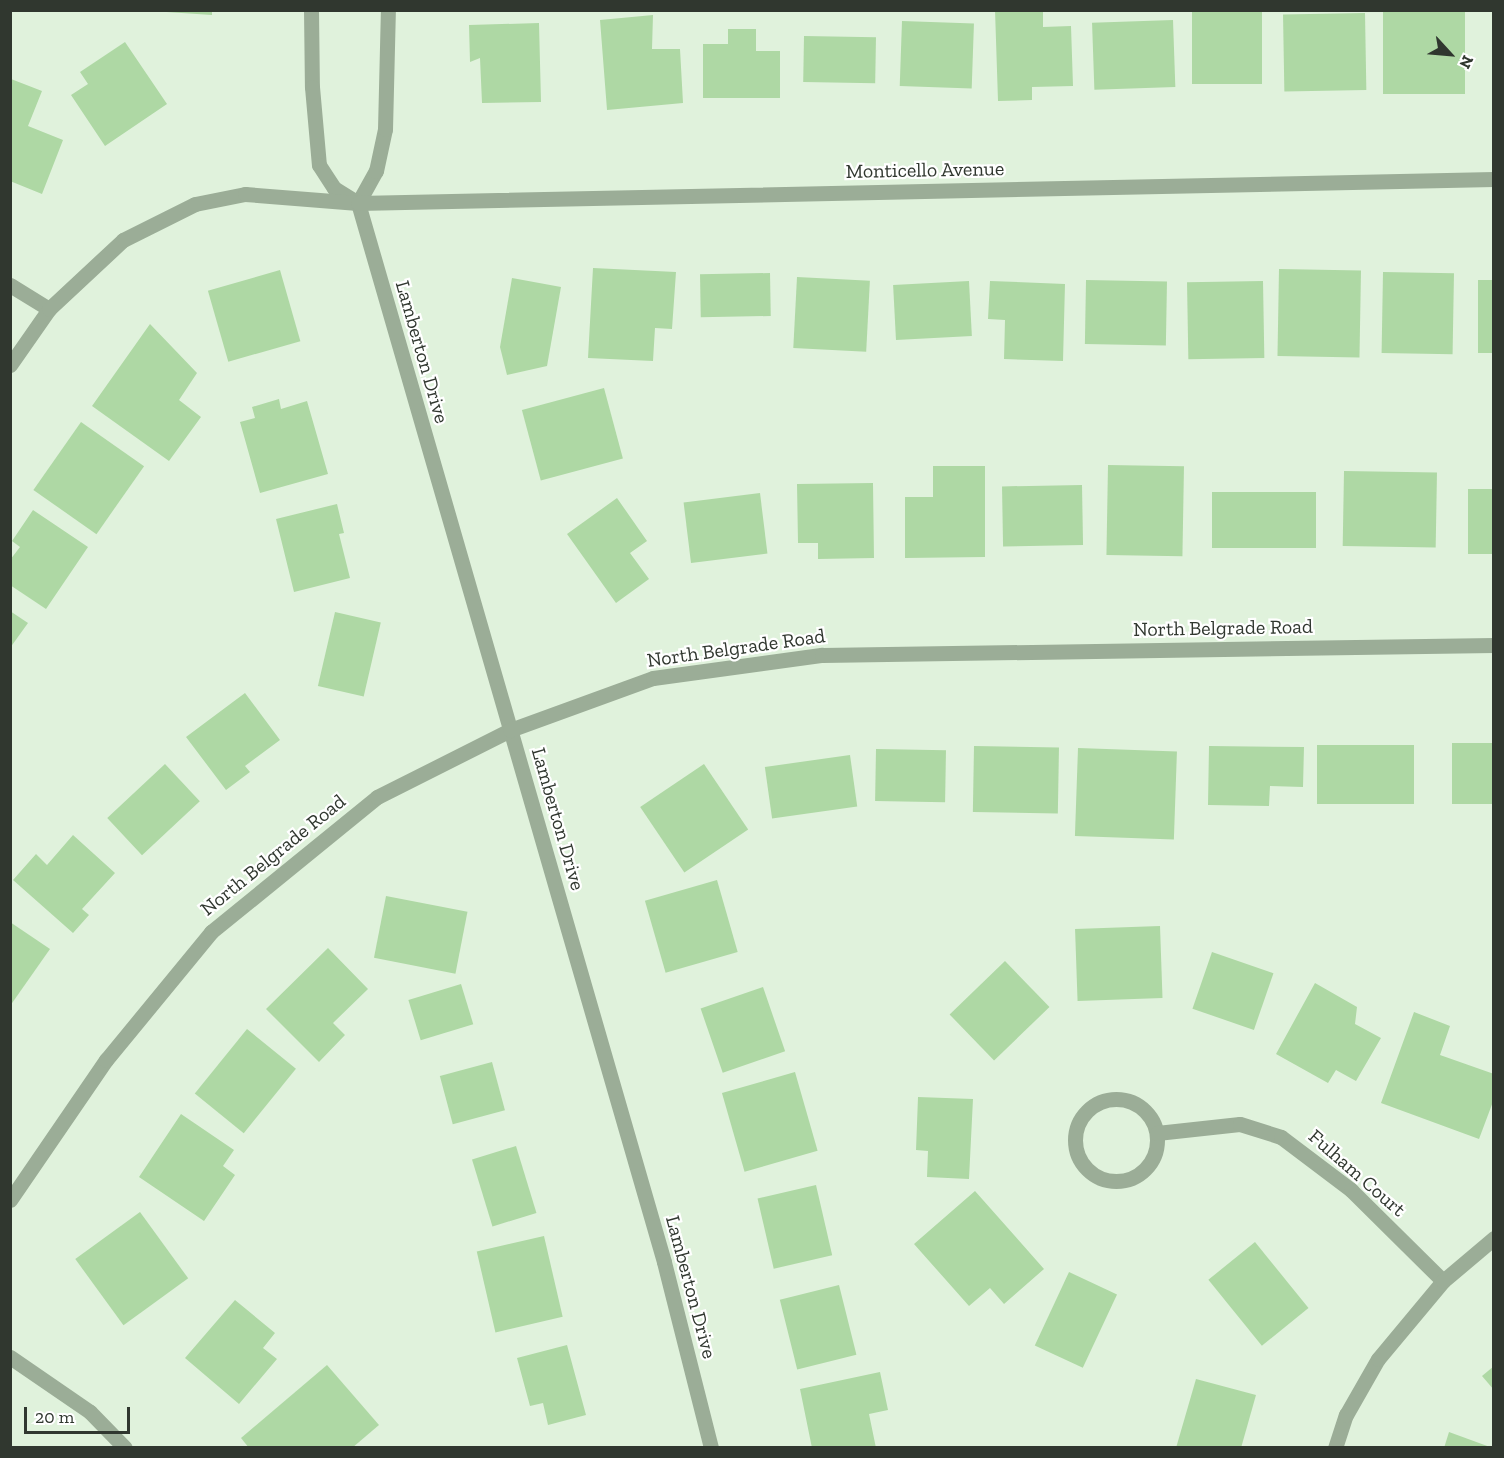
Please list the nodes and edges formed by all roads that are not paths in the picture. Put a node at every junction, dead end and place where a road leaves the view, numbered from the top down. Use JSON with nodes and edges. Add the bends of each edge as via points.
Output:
{"nodes":[{"id":1,"x":311,"y":10,"type":"edge"},
{"id":2,"x":388,"y":10,"type":"edge"},
{"id":3,"x":1494,"y":179,"type":"edge"},
{"id":4,"x":358,"y":203,"type":"junction"},
{"id":5,"x":10,"y":285,"type":"edge"},
{"id":6,"x":49,"y":309,"type":"junction"},
{"id":7,"x":10,"y":365,"type":"edge"},
{"id":8,"x":1494,"y":645,"type":"edge"},
{"id":9,"x":510,"y":730,"type":"junction"},
{"id":10,"x":1157,"y":1133,"type":"junction"},
{"id":11,"x":10,"y":1200,"type":"edge"},
{"id":12,"x":1494,"y":1238,"type":"edge"},
{"id":13,"x":1443,"y":1281,"type":"junction"},
{"id":14,"x":10,"y":1357,"type":"edge"},
{"id":15,"x":125,"y":1448,"type":"edge"},
{"id":16,"x":711,"y":1448,"type":"edge"},
{"id":17,"x":1335,"y":1448,"type":"edge"}],
"edges":[{"from":1,"to":4,"type":"street","via":[[319,165],[334,188]]},
{"from":2,"to":4,"type":"street","via":[[385,129],[376,171]]},
{"from":3,"to":4,"type":"street","name":"Monticello Avenue"},
{"from":4,"to":6,"type":"street","name":"Monticello Avenue","via":[[245,194],[195,204],[123,240]]},
{"from":4,"to":9,"type":"street","name":"Lamberton Drive"},
{"from":5,"to":6,"type":"street"},
{"from":6,"to":7,"type":"street","name":"Monticello Avenue"},
{"from":8,"to":9,"type":"street","name":"North Belgrade Road","via":[[822,655],[653,678]]},
{"from":9,"to":11,"type":"street","name":"North Belgrade Road","via":[[377,797],[212,932],[106,1060]]},
{"from":9,"to":16,"type":"street","name":"Lamberton Drive","via":[[664,1262]]},
{"from":10,"to":10,"type":"street","via":[[1140,1106],[1125,1099],[1109,1099],[1083,1116],[1076,1130],[1076,1147],[1081,1162],[1092,1173],[1107,1180],[1123,1181],[1150,1163]]},
{"from":10,"to":13,"type":"street","name":"Fulham Court","via":[[1240,1124],[1281,1137],[1350,1190]]},
{"from":12,"to":13,"type":"street"},
{"from":13,"to":17,"type":"street","via":[[1378,1359],[1346,1415]]},
{"from":14,"to":15,"type":"street","via":[[90,1412]]}]}
